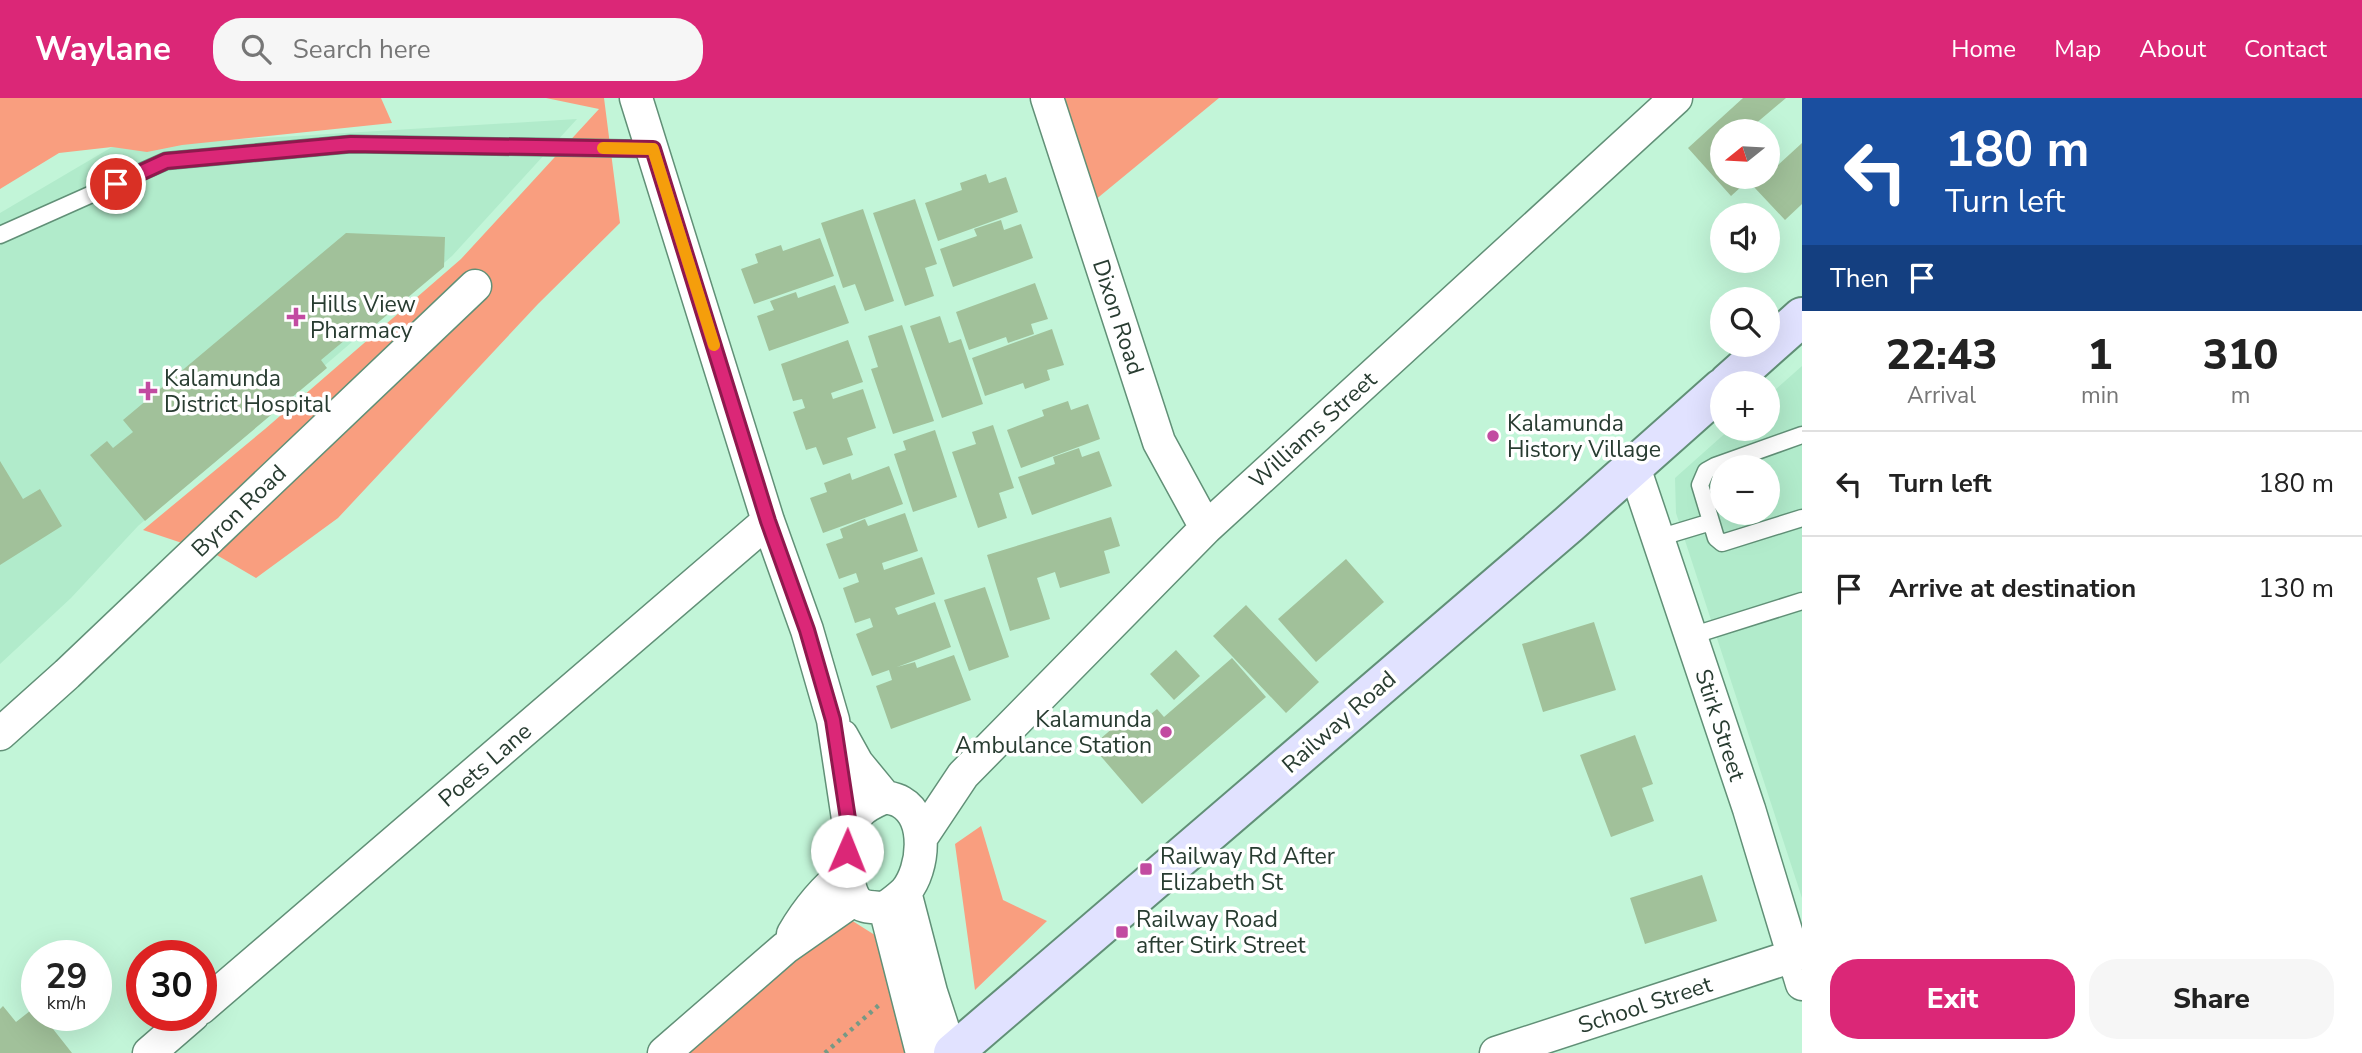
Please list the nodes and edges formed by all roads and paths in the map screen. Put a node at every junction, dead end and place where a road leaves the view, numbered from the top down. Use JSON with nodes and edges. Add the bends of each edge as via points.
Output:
{"nodes":[{"id":1,"x":636,"y":98,"type":"edge"},
{"id":2,"x":1047,"y":98,"type":"edge"},
{"id":3,"x":1676,"y":98,"type":"edge"},
{"id":4,"x":653,"y":149,"type":"junction"},
{"id":5,"x":0,"y":235,"type":"edge"},
{"id":6,"x":475,"y":286,"type":"dead end"},
{"id":7,"x":1802,"y":317,"type":"edge"},
{"id":8,"x":1741,"y":371,"type":"edge"},
{"id":9,"x":1710,"y":399,"type":"edge"},
{"id":10,"x":1802,"y":435,"type":"edge"},
{"id":11,"x":1749,"y":455,"type":"edge"},
{"id":12,"x":1634,"y":467,"type":"junction"},
{"id":13,"x":1710,"y":470,"type":"edge"},
{"id":14,"x":1802,"y":518,"type":"edge"},
{"id":15,"x":1710,"y":519,"type":"edge"},
{"id":16,"x":768,"y":521,"type":"junction"},
{"id":17,"x":1710,"y":522,"type":"edge"},
{"id":18,"x":1712,"y":525,"type":"edge"},
{"id":19,"x":1206,"y":528,"type":"junction"},
{"id":20,"x":1658,"y":538,"type":"junction"},
{"id":21,"x":1802,"y":601,"type":"edge"},
{"id":22,"x":1691,"y":636,"type":"junction"},
{"id":23,"x":833,"y":720,"type":"junction"},
{"id":24,"x":0,"y":734,"type":"edge"},
{"id":25,"x":963,"y":775,"type":"junction"},
{"id":26,"x":894,"y":800,"type":"junction"},
{"id":27,"x":850,"y":832,"type":"junction"},
{"id":28,"x":921,"y":838,"type":"junction"},
{"id":29,"x":851,"y":885,"type":"junction"},
{"id":30,"x":895,"y":900,"type":"junction"},
{"id":31,"x":1797,"y":970,"type":"edge"},
{"id":32,"x":217,"y":994,"type":"edge"},
{"id":33,"x":174,"y":1031,"type":"edge"},
{"id":34,"x":149,"y":1053,"type":"edge"},
{"id":35,"x":664,"y":1053,"type":"edge"},
{"id":36,"x":922,"y":1053,"type":"edge"},
{"id":37,"x":952,"y":1053,"type":"edge"},
{"id":38,"x":1496,"y":1053,"type":"edge"}],
"edges":[{"from":1,"to":4,"type":"street"},
{"from":2,"to":19,"type":"street","name":"Dixon Road","via":[[1159,442]]},
{"from":3,"to":19,"type":"street","name":"Williams Street"},
{"from":4,"to":5,"type":"lane","via":[[351,144],[166,161]]},
{"from":4,"to":16,"type":"street"},
{"from":6,"to":24,"type":"street","name":"Byron Road"},
{"from":7,"to":8,"type":"street"},
{"from":9,"to":12,"type":"street","name":"Railway Road"},
{"from":10,"to":11,"type":"lane"},
{"from":12,"to":20,"type":"street","name":"Stirk Street"},
{"from":12,"to":37,"type":"street","name":"Railway Road"},
{"from":13,"to":15,"type":"lane","via":[[1700,485]]},
{"from":14,"to":18,"type":"lane","via":[[1724,543],[1717,540]]},
{"from":16,"to":23,"type":"street"},
{"from":16,"to":32,"type":"street","name":"Poets Lane"},
{"from":17,"to":20,"type":"lane"},
{"from":19,"to":25,"type":"street","name":"Williams Street"},
{"from":20,"to":22,"type":"street","name":"Stirk Street"},
{"from":21,"to":22,"type":"lane"},
{"from":22,"to":31,"type":"street","name":"Stirk Street"},
{"from":23,"to":26,"type":"street","via":[[857,763]]},
{"from":23,"to":27,"type":"street"},
{"from":25,"to":26,"type":"street","name":"Williams Street"},
{"from":25,"to":28,"type":"street","name":"Williams Street"},
{"from":26,"to":27,"type":"street","via":[[871,803],[857,814]]},
{"from":26,"to":28,"type":"street","via":[[914,817]]},
{"from":27,"to":29,"type":"street"},
{"from":28,"to":30,"type":"street","via":[[921,859]]},
{"from":29,"to":30,"type":"street","via":[[865,907]]},
{"from":29,"to":35,"type":"street","via":[[830,884],[785,947]]},
{"from":30,"to":36,"type":"street"},
{"from":30,"to":37,"type":"street"},
{"from":31,"to":38,"type":"street","name":"School Street"},
{"from":33,"to":34,"type":"street"}]}
